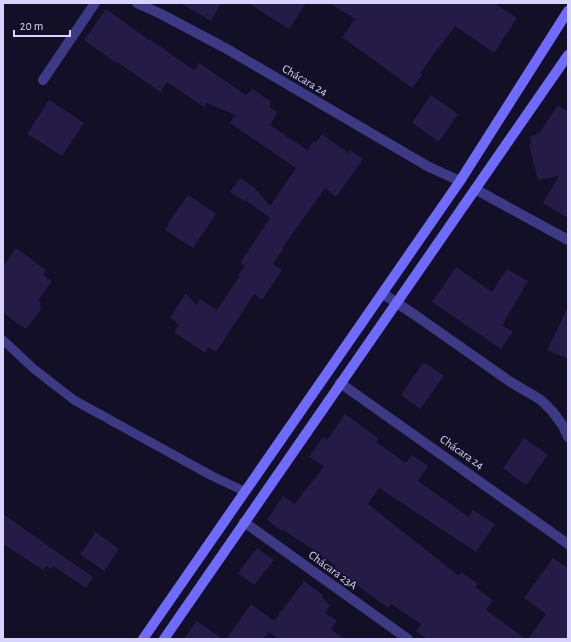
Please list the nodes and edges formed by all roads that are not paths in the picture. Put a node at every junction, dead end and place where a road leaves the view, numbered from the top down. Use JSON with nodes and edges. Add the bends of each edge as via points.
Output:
{"nodes":[{"id":1,"x":95,"y":3,"type":"edge"},
{"id":2,"x":137,"y":3,"type":"edge"},
{"id":3,"x":568,"y":11,"type":"edge"},
{"id":4,"x":568,"y":55,"type":"edge"},
{"id":5,"x":43,"y":80,"type":"dead end"},
{"id":6,"x":460,"y":181,"type":"junction"},
{"id":7,"x":475,"y":189,"type":"junction"},
{"id":8,"x":568,"y":240,"type":"edge"},
{"id":9,"x":382,"y":293,"type":"junction"},
{"id":10,"x":396,"y":303,"type":"junction"},
{"id":11,"x":3,"y":340,"type":"edge"},
{"id":12,"x":340,"y":383,"type":"junction"},
{"id":13,"x":568,"y":438,"type":"edge"},
{"id":14,"x":244,"y":491,"type":"junction"},
{"id":15,"x":244,"y":522,"type":"junction"},
{"id":16,"x":568,"y":544,"type":"edge"},
{"id":17,"x":143,"y":639,"type":"edge"},
{"id":18,"x":164,"y":639,"type":"edge"},
{"id":19,"x":408,"y":639,"type":"edge"}],
"edges":[{"from":1,"to":5,"type":"street"},
{"from":2,"to":6,"type":"street","name":"Chácara 24","via":[[227,49],[429,167]]},
{"from":3,"to":6,"type":"street"},
{"from":4,"to":7,"type":"street"},
{"from":6,"to":9,"type":"street"},
{"from":7,"to":8,"type":"street"},
{"from":7,"to":10,"type":"street"},
{"from":9,"to":10,"type":"street"},
{"from":9,"to":14,"type":"street"},
{"from":10,"to":12,"type":"street"},
{"from":10,"to":13,"type":"street","via":[[509,381],[541,400],[563,426]]},
{"from":11,"to":14,"type":"lane","via":[[34,369],[74,400]]},
{"from":12,"to":15,"type":"street"},
{"from":12,"to":16,"type":"street","name":"Chácara 24"},
{"from":14,"to":17,"type":"street"},
{"from":15,"to":18,"type":"street"},
{"from":15,"to":19,"type":"street","name":"Chácara 23A"}]}
